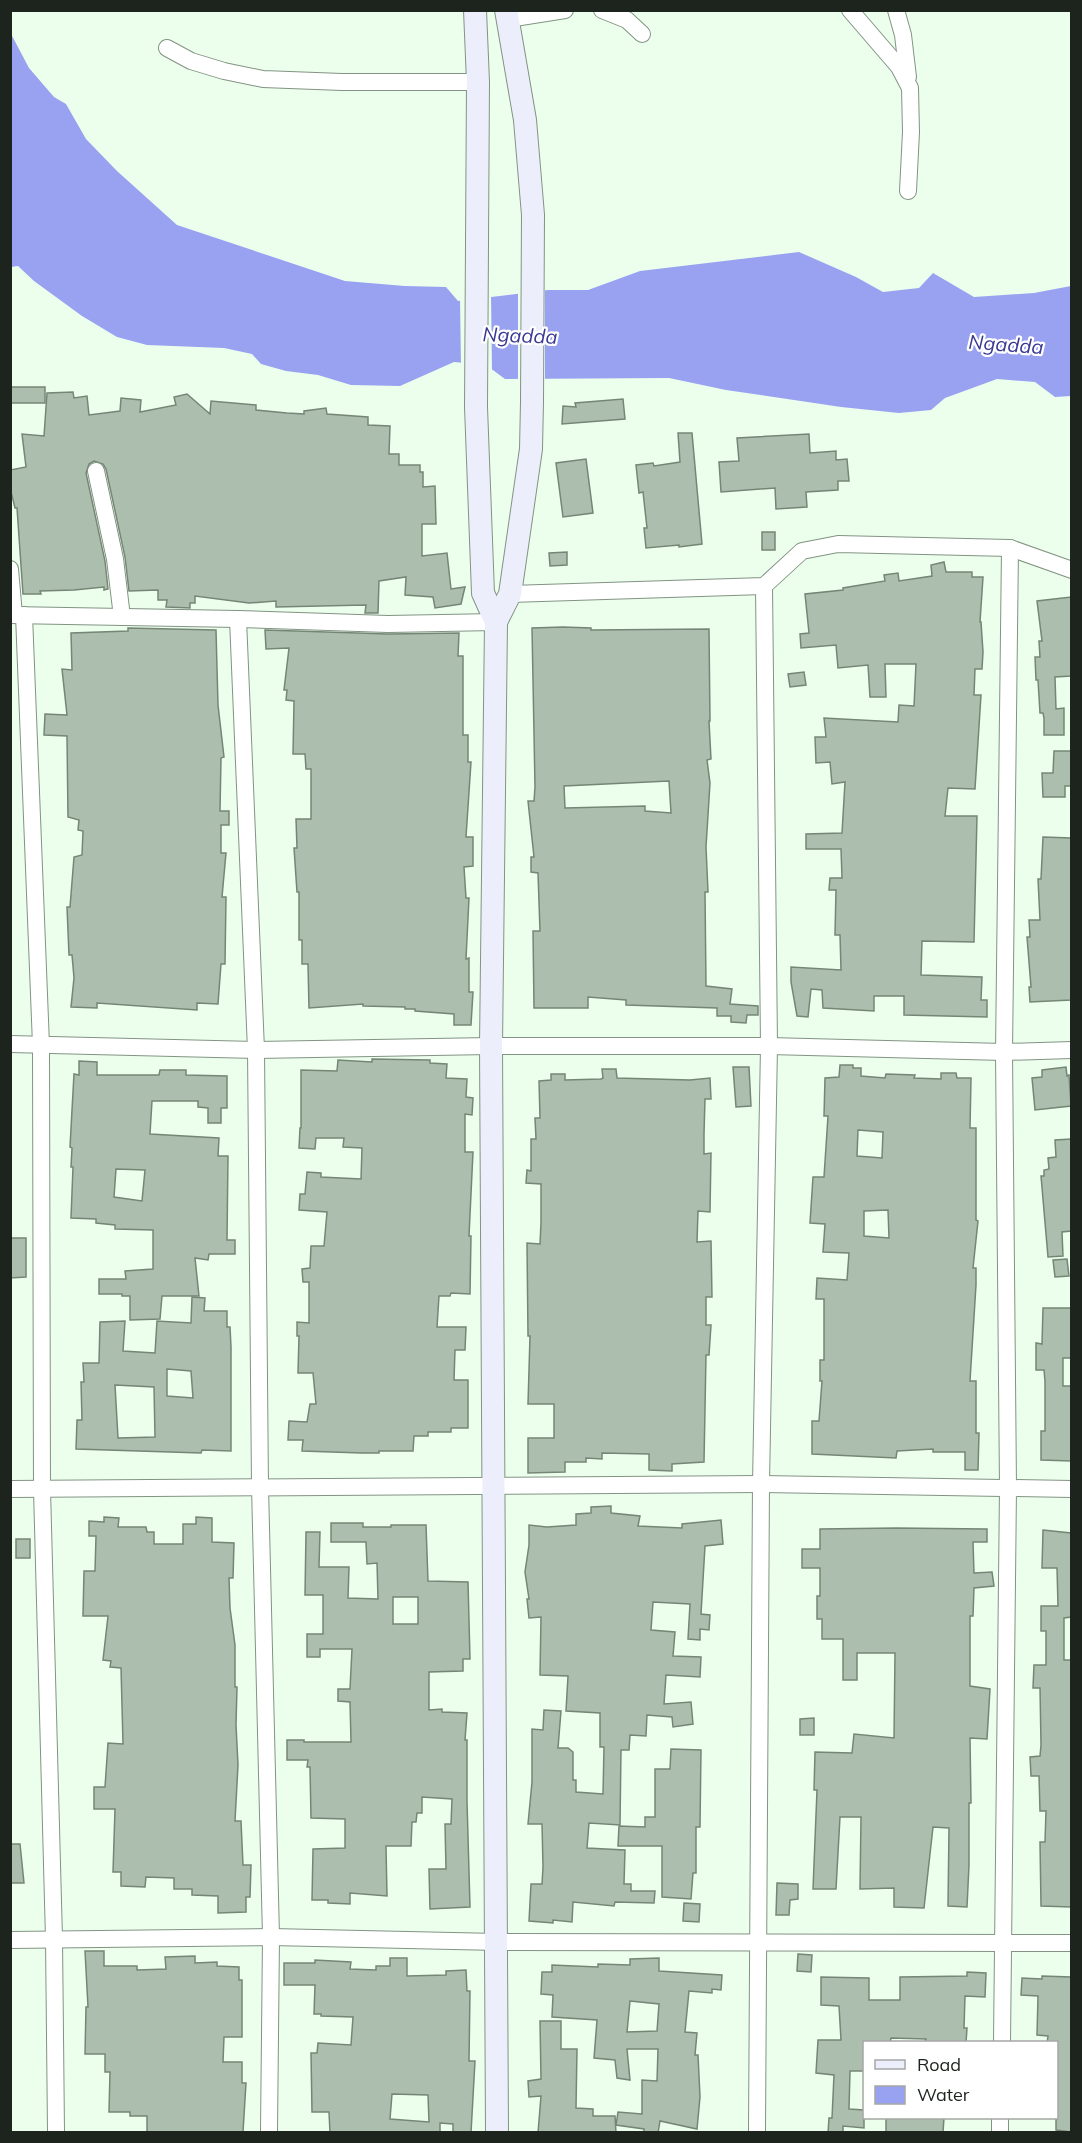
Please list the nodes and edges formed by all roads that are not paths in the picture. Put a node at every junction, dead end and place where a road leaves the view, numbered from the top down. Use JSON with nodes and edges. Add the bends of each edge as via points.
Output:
{"nodes":[{"id":1,"x":475,"y":10,"type":"edge"},
{"id":2,"x":565,"y":10,"type":"edge"},
{"id":3,"x":602,"y":10,"type":"edge"},
{"id":4,"x":850,"y":10,"type":"edge"},
{"id":5,"x":896,"y":10,"type":"edge"},
{"id":6,"x":507,"y":15,"type":"edge"},
{"id":7,"x":642,"y":34,"type":"dead end"},
{"id":8,"x":167,"y":48,"type":"dead end"},
{"id":9,"x":477,"y":82,"type":"junction"},
{"id":10,"x":909,"y":88,"type":"junction"},
{"id":11,"x":908,"y":191,"type":"dead end"},
{"id":12,"x":96,"y":471,"type":"dead end"},
{"id":13,"x":1010,"y":548,"type":"junction"},
{"id":14,"x":10,"y":569,"type":"edge"},
{"id":15,"x":1071,"y":570,"type":"edge"},
{"id":16,"x":764,"y":586,"type":"junction"},
{"id":17,"x":510,"y":594,"type":"junction"},
{"id":18,"x":16,"y":615,"type":"edge"},
{"id":19,"x":122,"y":617,"type":"junction"},
{"id":20,"x":238,"y":619,"type":"junction"},
{"id":21,"x":496,"y":622,"type":"junction"},
{"id":22,"x":10,"y":1044,"type":"edge"},
{"id":23,"x":41,"y":1045,"type":"junction"},
{"id":24,"x":491,"y":1046,"type":"junction"},
{"id":25,"x":769,"y":1046,"type":"junction"},
{"id":26,"x":256,"y":1050,"type":"junction"},
{"id":27,"x":1071,"y":1050,"type":"edge"},
{"id":28,"x":1004,"y":1052,"type":"junction"},
{"id":29,"x":761,"y":1484,"type":"junction"},
{"id":30,"x":260,"y":1486,"type":"junction"},
{"id":31,"x":494,"y":1486,"type":"junction"},
{"id":32,"x":1008,"y":1488,"type":"junction"},
{"id":33,"x":10,"y":1489,"type":"edge"},
{"id":34,"x":42,"y":1489,"type":"junction"},
{"id":35,"x":1071,"y":1489,"type":"edge"},
{"id":36,"x":271,"y":1937,"type":"junction"},
{"id":37,"x":54,"y":1939,"type":"junction"},
{"id":38,"x":10,"y":1940,"type":"edge"},
{"id":39,"x":498,"y":1942,"type":"junction"},
{"id":40,"x":1004,"y":1942,"type":"junction"},
{"id":41,"x":759,"y":1943,"type":"junction"},
{"id":42,"x":1071,"y":1943,"type":"edge"},
{"id":43,"x":1002,"y":2041,"type":"edge"},
{"id":44,"x":56,"y":2133,"type":"edge"},
{"id":45,"x":269,"y":2133,"type":"edge"},
{"id":46,"x":497,"y":2133,"type":"edge"},
{"id":47,"x":757,"y":2133,"type":"edge"}],
"edges":[{"from":1,"to":9,"type":"main road"},
{"from":2,"to":6,"type":"street"},
{"from":3,"to":7,"type":"street","via":[[627,20]]},
{"from":4,"to":10,"type":"street","via":[[899,67]]},
{"from":5,"to":10,"type":"street"},
{"from":6,"to":17,"type":"main road","via":[[525,120],[533,215],[531,449]]},
{"from":8,"to":9,"type":"street","via":[[191,61],[263,79]]},
{"from":9,"to":21,"type":"main road","via":[[476,407],[483,593]]},
{"from":10,"to":11,"type":"street"},
{"from":12,"to":19,"type":"street","via":[[115,559]]},
{"from":13,"to":15,"type":"street"},
{"from":13,"to":16,"type":"street","via":[[838,544],[802,552]]},
{"from":13,"to":28,"type":"street"},
{"from":14,"to":18,"type":"street"},
{"from":16,"to":17,"type":"street"},
{"from":16,"to":25,"type":"street"},
{"from":17,"to":21,"type":"main road"},
{"from":18,"to":19,"type":"street"},
{"from":18,"to":23,"type":"street"},
{"from":19,"to":20,"type":"street"},
{"from":20,"to":21,"type":"street","via":[[388,624]]},
{"from":20,"to":26,"type":"street"},
{"from":21,"to":24,"type":"main road"},
{"from":22,"to":23,"type":"street"},
{"from":23,"to":26,"type":"street"},
{"from":23,"to":34,"type":"street"},
{"from":24,"to":25,"type":"street"},
{"from":24,"to":26,"type":"street"},
{"from":24,"to":31,"type":"main road"},
{"from":25,"to":28,"type":"street"},
{"from":25,"to":29,"type":"street"},
{"from":26,"to":30,"type":"street"},
{"from":27,"to":28,"type":"street"},
{"from":28,"to":32,"type":"street"},
{"from":29,"to":31,"type":"street"},
{"from":29,"to":32,"type":"street"},
{"from":29,"to":41,"type":"street"},
{"from":30,"to":31,"type":"street"},
{"from":30,"to":34,"type":"street"},
{"from":30,"to":36,"type":"street"},
{"from":31,"to":39,"type":"main road"},
{"from":32,"to":35,"type":"street"},
{"from":32,"to":40,"type":"street"},
{"from":33,"to":34,"type":"street"},
{"from":34,"to":37,"type":"street"},
{"from":36,"to":37,"type":"street"},
{"from":36,"to":39,"type":"street"},
{"from":36,"to":45,"type":"street"},
{"from":37,"to":38,"type":"street"},
{"from":37,"to":44,"type":"street"},
{"from":39,"to":41,"type":"street"},
{"from":39,"to":46,"type":"main road"},
{"from":40,"to":41,"type":"street"},
{"from":40,"to":42,"type":"street"},
{"from":40,"to":43,"type":"street"},
{"from":41,"to":47,"type":"street"}]}
